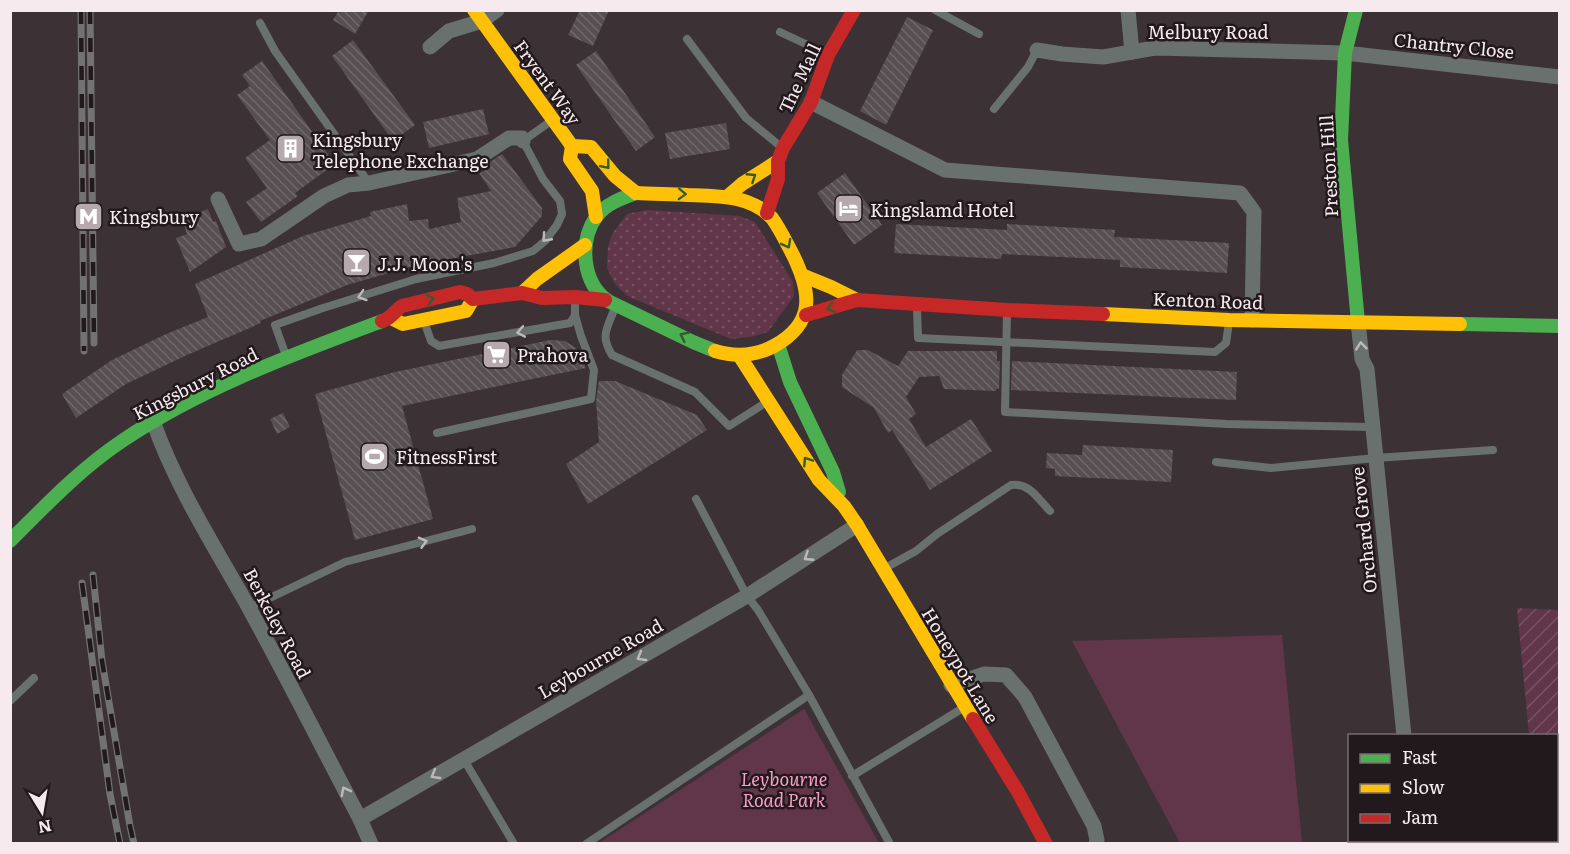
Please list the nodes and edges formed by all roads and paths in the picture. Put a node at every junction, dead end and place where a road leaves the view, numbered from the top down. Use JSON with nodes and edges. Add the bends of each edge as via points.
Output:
{"nodes":[{"id":1,"x":497,"y":10,"type":"edge"},
{"id":2,"x":855,"y":10,"type":"edge"},
{"id":3,"x":935,"y":10,"type":"edge"},
{"id":4,"x":1128,"y":10,"type":"edge"},
{"id":5,"x":1356,"y":10,"type":"edge"},
{"id":6,"x":478,"y":16,"type":"edge"},
{"id":7,"x":260,"y":22,"type":"dead end"},
{"id":8,"x":780,"y":32,"type":"dead end"},
{"id":9,"x":979,"y":34,"type":"dead end"},
{"id":10,"x":687,"y":39,"type":"dead end"},
{"id":11,"x":430,"y":47,"type":"dead end"},
{"id":12,"x":1037,"y":50,"type":"joint"},
{"id":13,"x":1132,"y":52,"type":"junction"},
{"id":14,"x":1345,"y":53,"type":"junction"},
{"id":15,"x":828,"y":55,"type":"junction"},
{"id":16,"x":1560,"y":77,"type":"edge"},
{"id":17,"x":811,"y":102,"type":"junction"},
{"id":18,"x":994,"y":109,"type":"dead end"},
{"id":19,"x":553,"y":120,"type":"junction"},
{"id":20,"x":523,"y":141,"type":"junction"},
{"id":21,"x":572,"y":146,"type":"junction"},
{"id":22,"x":781,"y":154,"type":"junction"},
{"id":23,"x":369,"y":183,"type":"junction"},
{"id":24,"x":636,"y":193,"type":"junction"},
{"id":25,"x":728,"y":196,"type":"junction"},
{"id":26,"x":218,"y":199,"type":"dead end"},
{"id":27,"x":767,"y":213,"type":"junction"},
{"id":28,"x":596,"y":217,"type":"junction"},
{"id":29,"x":585,"y":245,"type":"junction"},
{"id":30,"x":804,"y":276,"type":"junction"},
{"id":31,"x":522,"y":293,"type":"junction"},
{"id":32,"x":575,"y":297,"type":"junction"},
{"id":33,"x":473,"y":299,"type":"junction"},
{"id":34,"x":857,"y":300,"type":"junction"},
{"id":35,"x":610,"y":303,"type":"junction"},
{"id":36,"x":917,"y":303,"type":"junction"},
{"id":37,"x":1007,"y":310,"type":"junction"},
{"id":38,"x":575,"y":315,"type":"junction"},
{"id":39,"x":806,"y":315,"type":"junction"},
{"id":40,"x":391,"y":318,"type":"junction"},
{"id":41,"x":424,"y":320,"type":"junction"},
{"id":42,"x":1229,"y":320,"type":"junction"},
{"id":43,"x":1252,"y":320,"type":"junction"},
{"id":44,"x":1358,"y":322,"type":"junction"},
{"id":45,"x":1560,"y":326,"type":"edge"},
{"id":46,"x":1007,"y":341,"type":"junction"},
{"id":47,"x":778,"y":344,"type":"junction"},
{"id":48,"x":739,"y":355,"type":"junction"},
{"id":49,"x":286,"y":357,"type":"junction"},
{"id":50,"x":769,"y":400,"type":"junction"},
{"id":51,"x":153,"y":420,"type":"junction"},
{"id":52,"x":1372,"y":427,"type":"junction"},
{"id":53,"x":437,"y":433,"type":"dead end"},
{"id":54,"x":1493,"y":450,"type":"dead end"},
{"id":55,"x":1376,"y":458,"type":"junction"},
{"id":56,"x":1216,"y":462,"type":"dead end"},
{"id":57,"x":696,"y":499,"type":"dead end"},
{"id":58,"x":844,"y":506,"type":"junction"},
{"id":59,"x":1050,"y":511,"type":"dead end"},
{"id":60,"x":857,"y":525,"type":"junction"},
{"id":61,"x":472,"y":529,"type":"dead end"},
{"id":62,"x":10,"y":541,"type":"edge"},
{"id":63,"x":883,"y":570,"type":"junction"},
{"id":64,"x":747,"y":596,"type":"junction"},
{"id":65,"x":249,"y":608,"type":"junction"},
{"id":66,"x":34,"y":678,"type":"dead end"},
{"id":67,"x":951,"y":686,"type":"junction"},
{"id":68,"x":808,"y":695,"type":"junction"},
{"id":69,"x":10,"y":702,"type":"edge"},
{"id":70,"x":965,"y":707,"type":"junction"},
{"id":71,"x":1404,"y":734,"type":"edge"},
{"id":72,"x":463,"y":758,"type":"junction"},
{"id":73,"x":852,"y":776,"type":"junction"},
{"id":74,"x":360,"y":819,"type":"junction"},
{"id":75,"x":371,"y":843,"type":"edge"},
{"id":76,"x":514,"y":843,"type":"edge"},
{"id":77,"x":586,"y":843,"type":"edge"},
{"id":78,"x":890,"y":843,"type":"edge"},
{"id":79,"x":1046,"y":843,"type":"edge"},
{"id":80,"x":1096,"y":843,"type":"edge"}],
"edges":[{"from":1,"to":6,"type":"street"},
{"from":2,"to":15,"type":"main road","name":"The Mall"},
{"from":3,"to":9,"type":"lane"},
{"from":4,"to":13,"type":"street"},
{"from":5,"to":14,"type":"main road","name":"Preston Hill"},
{"from":6,"to":11,"type":"street","via":[[449,31]]},
{"from":6,"to":19,"type":"main road","name":"Fryent Way"},
{"from":7,"to":23,"type":"lane","via":[[275,51]]},
{"from":8,"to":15,"type":"lane"},
{"from":10,"to":22,"type":"lane","via":[[746,118]]},
{"from":12,"to":13,"type":"street","name":"Melbury Road","via":[[1103,57]]},
{"from":12,"to":18,"type":"lane"},
{"from":13,"to":14,"type":"street","name":"Melbury Road","via":[[1155,48]]},
{"from":14,"to":16,"type":"street","name":"Chantry Close"},
{"from":14,"to":44,"type":"main road","name":"Preston Hill","via":[[1341,140]]},
{"from":15,"to":17,"type":"main road","name":"The Mall"},
{"from":17,"to":22,"type":"main road","name":"The Mall"},
{"from":17,"to":43,"type":"street","via":[[945,170],[1240,193],[1254,212]]},
{"from":19,"to":20,"type":"lane"},
{"from":19,"to":21,"type":"main road","name":"Fryent Way"},
{"from":20,"to":23,"type":"street","via":[[509,138],[477,159]]},
{"from":20,"to":49,"type":"lane","one_way":true,"via":[[560,201],[562,214],[544,241],[533,251],[416,279],[275,326]]},
{"from":21,"to":24,"type":"main road","name":"Fryent Way","one_way":true,"via":[[591,147],[615,176]]},
{"from":21,"to":28,"type":"main road","name":"Fryent Way","via":[[570,159],[592,191]]},
{"from":25,"to":22,"type":"main road","name":"The Mall","one_way":true},
{"from":22,"to":27,"type":"main road","name":"The Mall"},
{"from":23,"to":26,"type":"street","via":[[348,185],[324,196],[261,239],[238,244]]},
{"from":24,"to":25,"type":"main road","one_way":true},
{"from":24,"to":28,"type":"main road","via":[[605,208]]},
{"from":25,"to":27,"type":"main road"},
{"from":27,"to":30,"type":"main road","one_way":true},
{"from":28,"to":29,"type":"main road"},
{"from":29,"to":31,"type":"main road"},
{"from":29,"to":35,"type":"main road","via":[[589,278]]},
{"from":30,"to":34,"type":"main road","name":"Kenton Road"},
{"from":30,"to":39,"type":"main road"},
{"from":31,"to":32,"type":"main road","name":"Kingsbury Road","via":[[542,298]]},
{"from":31,"to":33,"type":"main road","name":"Kingsbury Road"},
{"from":32,"to":35,"type":"main road","name":"Kingsbury Road"},
{"from":32,"to":38,"type":"lane"},
{"from":40,"to":33,"type":"main road","name":"Kingsbury Road","one_way":true,"via":[[402,306],[452,294],[464,293]]},
{"from":33,"to":41,"type":"main road","name":"Kingsbury Road","via":[[466,310]]},
{"from":34,"to":36,"type":"main road","name":"Kenton Road"},
{"from":34,"to":39,"type":"main road","name":"Kenton Road","one_way":true},
{"from":48,"to":35,"type":"main road","one_way":true,"via":[[706,347]]},
{"from":35,"to":50,"type":"lane","via":[[604,335],[612,354],[695,392],[729,426]]},
{"from":36,"to":37,"type":"main road","name":"Kenton Road"},
{"from":36,"to":46,"type":"lane","via":[[918,338]]},
{"from":37,"to":42,"type":"main road","name":"Kenton Road"},
{"from":37,"to":46,"type":"lane"},
{"from":38,"to":41,"type":"lane","one_way":true,"via":[[570,323],[439,346],[432,341]]},
{"from":38,"to":53,"type":"lane","via":[[594,370],[591,399]]},
{"from":39,"to":47,"type":"main road","via":[[797,329]]},
{"from":40,"to":41,"type":"main road","name":"Kingsbury Road","via":[[403,324]]},
{"from":40,"to":49,"type":"main road","name":"Kingsbury Road"},
{"from":42,"to":43,"type":"main road","name":"Kenton Road"},
{"from":42,"to":46,"type":"lane","via":[[1226,344],[1215,352]]},
{"from":43,"to":44,"type":"main road","name":"Kenton Road"},
{"from":44,"to":45,"type":"main road","name":"Kenton Road"},
{"from":52,"to":44,"type":"street","name":"Orchard Grove","one_way":true},
{"from":46,"to":52,"type":"lane","via":[[1005,412]]},
{"from":47,"to":48,"type":"main road"},
{"from":47,"to":58,"type":"main road","name":"Honeypot Lane","via":[[789,382],[833,471]]},
{"from":48,"to":50,"type":"main road","name":"Honeypot Lane"},
{"from":49,"to":51,"type":"main road","name":"Kingsbury Road"},
{"from":58,"to":50,"type":"main road","name":"Honeypot Lane","one_way":true,"via":[[819,480]]},
{"from":51,"to":62,"type":"main road","name":"Kingsbury Road","via":[[72,479]]},
{"from":51,"to":65,"type":"street","name":"Berkeley Road","via":[[201,523]]},
{"from":52,"to":55,"type":"street","name":"Orchard Grove"},
{"from":54,"to":55,"type":"lane"},
{"from":55,"to":56,"type":"lane","via":[[1271,468]]},
{"from":55,"to":71,"type":"street","name":"Orchard Grove"},
{"from":57,"to":64,"type":"lane"},
{"from":58,"to":60,"type":"main road","name":"Honeypot Lane"},
{"from":59,"to":63,"type":"lane","via":[[1027,487],[1011,485]]},
{"from":60,"to":63,"type":"main road","name":"Honeypot Lane"},
{"from":60,"to":64,"type":"street","name":"Leybourne Road","one_way":true},
{"from":65,"to":61,"type":"lane","one_way":true,"via":[[345,562]]},
{"from":63,"to":67,"type":"main road","name":"Honeypot Lane"},
{"from":64,"to":68,"type":"lane"},
{"from":64,"to":72,"type":"street","name":"Leybourne Road","one_way":true},
{"from":74,"to":65,"type":"street","name":"Berkeley Road","one_way":true},
{"from":66,"to":69,"type":"lane"},
{"from":67,"to":70,"type":"main road","name":"Honeypot Lane"},
{"from":67,"to":80,"type":"street","via":[[984,674],[1006,675],[1025,697],[1094,826]]},
{"from":68,"to":73,"type":"lane"},
{"from":68,"to":77,"type":"lane"},
{"from":70,"to":73,"type":"lane"},
{"from":70,"to":79,"type":"main road","name":"Honeypot Lane"},
{"from":72,"to":74,"type":"street","name":"Leybourne Road","one_way":true},
{"from":72,"to":76,"type":"lane"},
{"from":73,"to":78,"type":"lane"},
{"from":74,"to":75,"type":"street","name":"Berkeley Road"}]}
